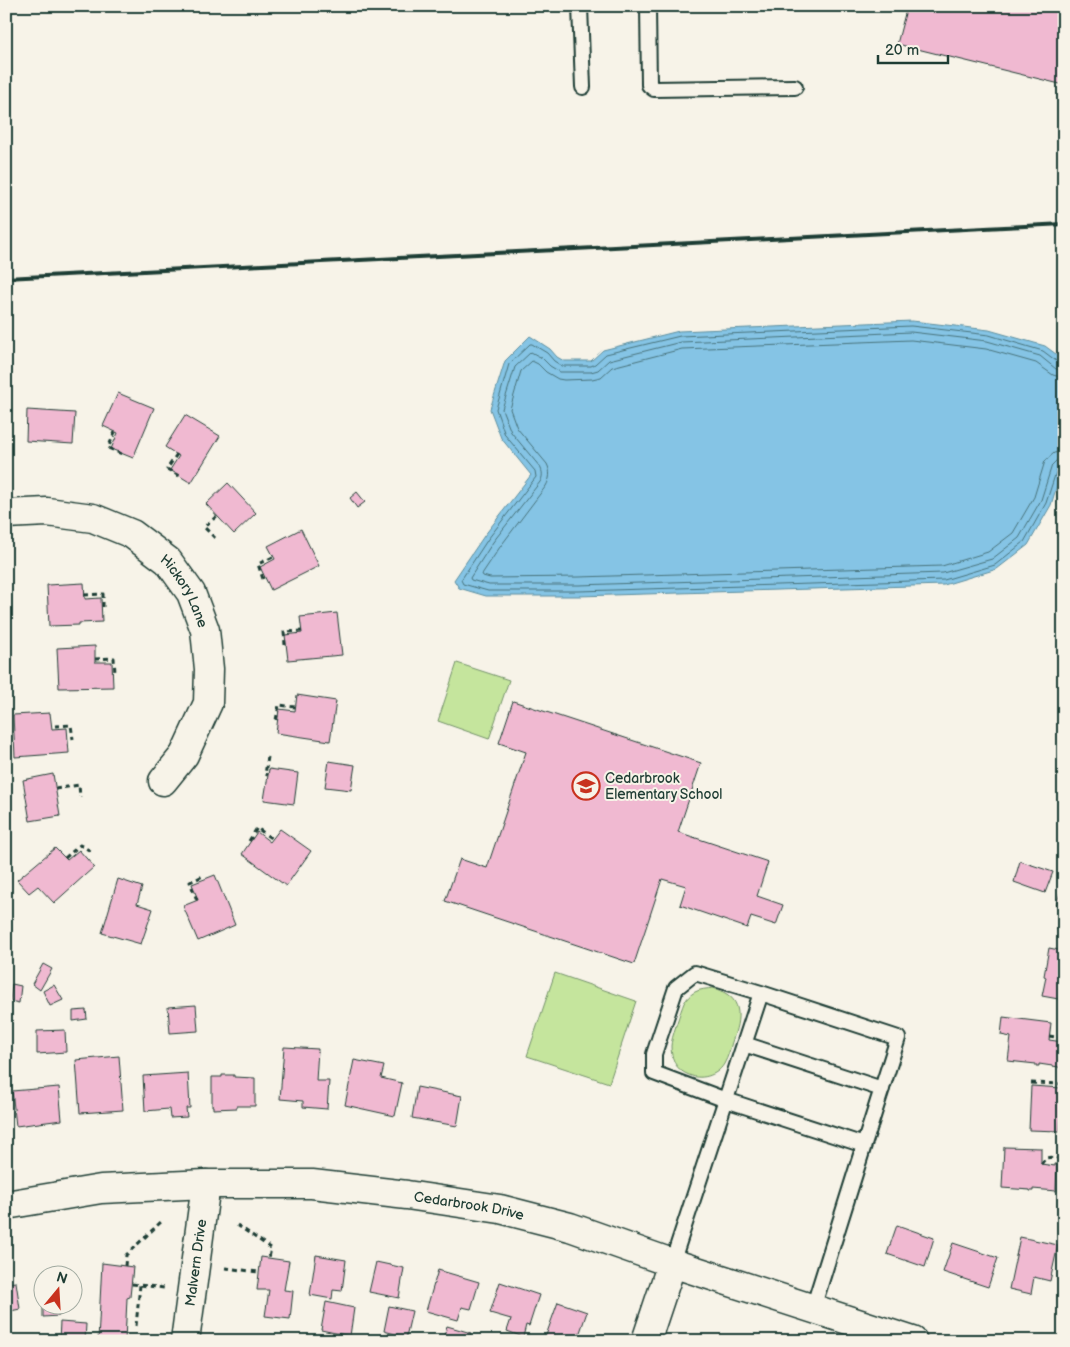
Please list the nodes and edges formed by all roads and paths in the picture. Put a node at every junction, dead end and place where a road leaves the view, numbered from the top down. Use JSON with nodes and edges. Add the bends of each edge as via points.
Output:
{"nodes":[{"id":1,"x":580,"y":6,"type":"edge"},
{"id":2,"x":648,"y":6,"type":"edge"},
{"id":3,"x":583,"y":87,"type":"dead end"},
{"id":4,"x":795,"y":87,"type":"dead end"},
{"id":5,"x":115,"y":432,"type":"dead end"},
{"id":6,"x":122,"y":454,"type":"dead end"},
{"id":7,"x":177,"y":454,"type":"dead end"},
{"id":8,"x":180,"y":476,"type":"dead end"},
{"id":9,"x":6,"y":514,"type":"edge"},
{"id":10,"x":216,"y":516,"type":"dead end"},
{"id":11,"x":215,"y":538,"type":"dead end"},
{"id":12,"x":274,"y":557,"type":"dead end"},
{"id":13,"x":263,"y":579,"type":"dead end"},
{"id":14,"x":84,"y":595,"type":"dead end"},
{"id":15,"x":104,"y":609,"type":"dead end"},
{"id":16,"x":302,"y":631,"type":"dead end"},
{"id":17,"x":285,"y":645,"type":"dead end"},
{"id":18,"x":95,"y":659,"type":"dead end"},
{"id":19,"x":114,"y":673,"type":"dead end"},
{"id":20,"x":295,"y":707,"type":"dead end"},
{"id":21,"x":276,"y":720,"type":"dead end"},
{"id":22,"x":55,"y":726,"type":"dead end"},
{"id":23,"x":73,"y":739,"type":"dead end"},
{"id":24,"x":268,"y":757,"type":"dead end"},
{"id":25,"x":268,"y":775,"type":"dead end"},
{"id":26,"x":163,"y":781,"type":"dead end"},
{"id":27,"x":55,"y":788,"type":"dead end"},
{"id":28,"x":80,"y":798,"type":"dead end"},
{"id":29,"x":272,"y":839,"type":"dead end"},
{"id":30,"x":249,"y":841,"type":"dead end"},
{"id":31,"x":94,"y":853,"type":"dead end"},
{"id":32,"x":65,"y":858,"type":"dead end"},
{"id":33,"x":203,"y":876,"type":"dead end"},
{"id":34,"x":197,"y":900,"type":"dead end"},
{"id":35,"x":762,"y":992,"type":"junction"},
{"id":36,"x":1049,"y":1036,"type":"dead end"},
{"id":37,"x":1064,"y":1038,"type":"edge"},
{"id":38,"x":744,"y":1044,"type":"junction"},
{"id":39,"x":1031,"y":1083,"type":"dead end"},
{"id":40,"x":1064,"y":1084,"type":"edge"},
{"id":41,"x":882,"y":1089,"type":"junction"},
{"id":42,"x":726,"y":1100,"type":"junction"},
{"id":43,"x":864,"y":1145,"type":"junction"},
{"id":44,"x":1064,"y":1160,"type":"edge"},
{"id":45,"x":1041,"y":1164,"type":"dead end"},
{"id":46,"x":206,"y":1184,"type":"junction"},
{"id":47,"x":6,"y":1205,"type":"edge"},
{"id":48,"x":163,"y":1220,"type":"dead end"},
{"id":49,"x":236,"y":1225,"type":"dead end"},
{"id":50,"x":270,"y":1258,"type":"dead end"},
{"id":51,"x":672,"y":1263,"type":"junction"},
{"id":52,"x":125,"y":1266,"type":"dead end"},
{"id":53,"x":225,"y":1268,"type":"dead end"},
{"id":54,"x":259,"y":1272,"type":"dead end"},
{"id":55,"x":132,"y":1284,"type":"dead end"},
{"id":56,"x":140,"y":1284,"type":"junction"},
{"id":57,"x":164,"y":1288,"type":"dead end"},
{"id":58,"x":813,"y":1308,"type":"junction"},
{"id":59,"x":136,"y":1326,"type":"dead end"},
{"id":60,"x":185,"y":1341,"type":"edge"},
{"id":61,"x":646,"y":1341,"type":"edge"},
{"id":62,"x":913,"y":1341,"type":"edge"}],
"edges":[{"from":1,"to":3,"type":"lane"},
{"from":2,"to":4,"type":"lane","via":[[649,85],[654,88]]},
{"from":5,"to":6,"type":"path","via":[[108,448]]},
{"from":7,"to":8,"type":"path","via":[[167,468]]},
{"from":9,"to":26,"type":"street","name":"Hickory Lane","via":[[47,512],[93,518],[132,534],[168,561],[191,593],[205,630],[208,703],[184,755]]},
{"from":10,"to":11,"type":"path","via":[[204,527]]},
{"from":12,"to":13,"type":"path","via":[[258,564]]},
{"from":14,"to":15,"type":"path","via":[[103,594]]},
{"from":16,"to":17,"type":"path","via":[[284,632]]},
{"from":18,"to":19,"type":"path","via":[[114,658]]},
{"from":20,"to":21,"type":"path","via":[[279,705]]},
{"from":22,"to":23,"type":"path","via":[[70,725]]},
{"from":24,"to":25,"type":"path","via":[[265,774]]},
{"from":27,"to":28,"type":"path","via":[[78,784]]},
{"from":29,"to":30,"type":"path","via":[[257,828]]},
{"from":31,"to":32,"type":"path","via":[[80,845]]},
{"from":33,"to":34,"type":"path","via":[[190,882]]},
{"from":35,"to":38,"type":"lane"},
{"from":35,"to":41,"type":"lane","via":[[898,1038]]},
{"from":35,"to":42,"type":"lane","via":[[695,973],[676,988],[654,1054],[654,1073]]},
{"from":36,"to":37,"type":"path"},
{"from":38,"to":41,"type":"lane"},
{"from":38,"to":42,"type":"lane"},
{"from":39,"to":40,"type":"path"},
{"from":41,"to":43,"type":"lane"},
{"from":42,"to":43,"type":"lane"},
{"from":42,"to":51,"type":"lane"},
{"from":43,"to":58,"type":"lane"},
{"from":44,"to":45,"type":"path","via":[[1046,1158]]},
{"from":46,"to":47,"type":"street","name":"Cedarbrook Drive","via":[[101,1189]]},
{"from":46,"to":51,"type":"street","name":"Cedarbrook Drive","via":[[312,1184],[500,1209],[570,1227]]},
{"from":46,"to":60,"type":"street","name":"Malvern Drive"},
{"from":48,"to":52,"type":"path","via":[[126,1256]]},
{"from":49,"to":50,"type":"path","via":[[271,1248]]},
{"from":51,"to":58,"type":"street","name":"Cedarbrook Drive"},
{"from":51,"to":61,"type":"street"},
{"from":53,"to":54,"type":"path"},
{"from":55,"to":56,"type":"path"},
{"from":56,"to":57,"type":"path"},
{"from":56,"to":59,"type":"path"},
{"from":58,"to":62,"type":"street","name":"Cedarbrook Drive"}]}
